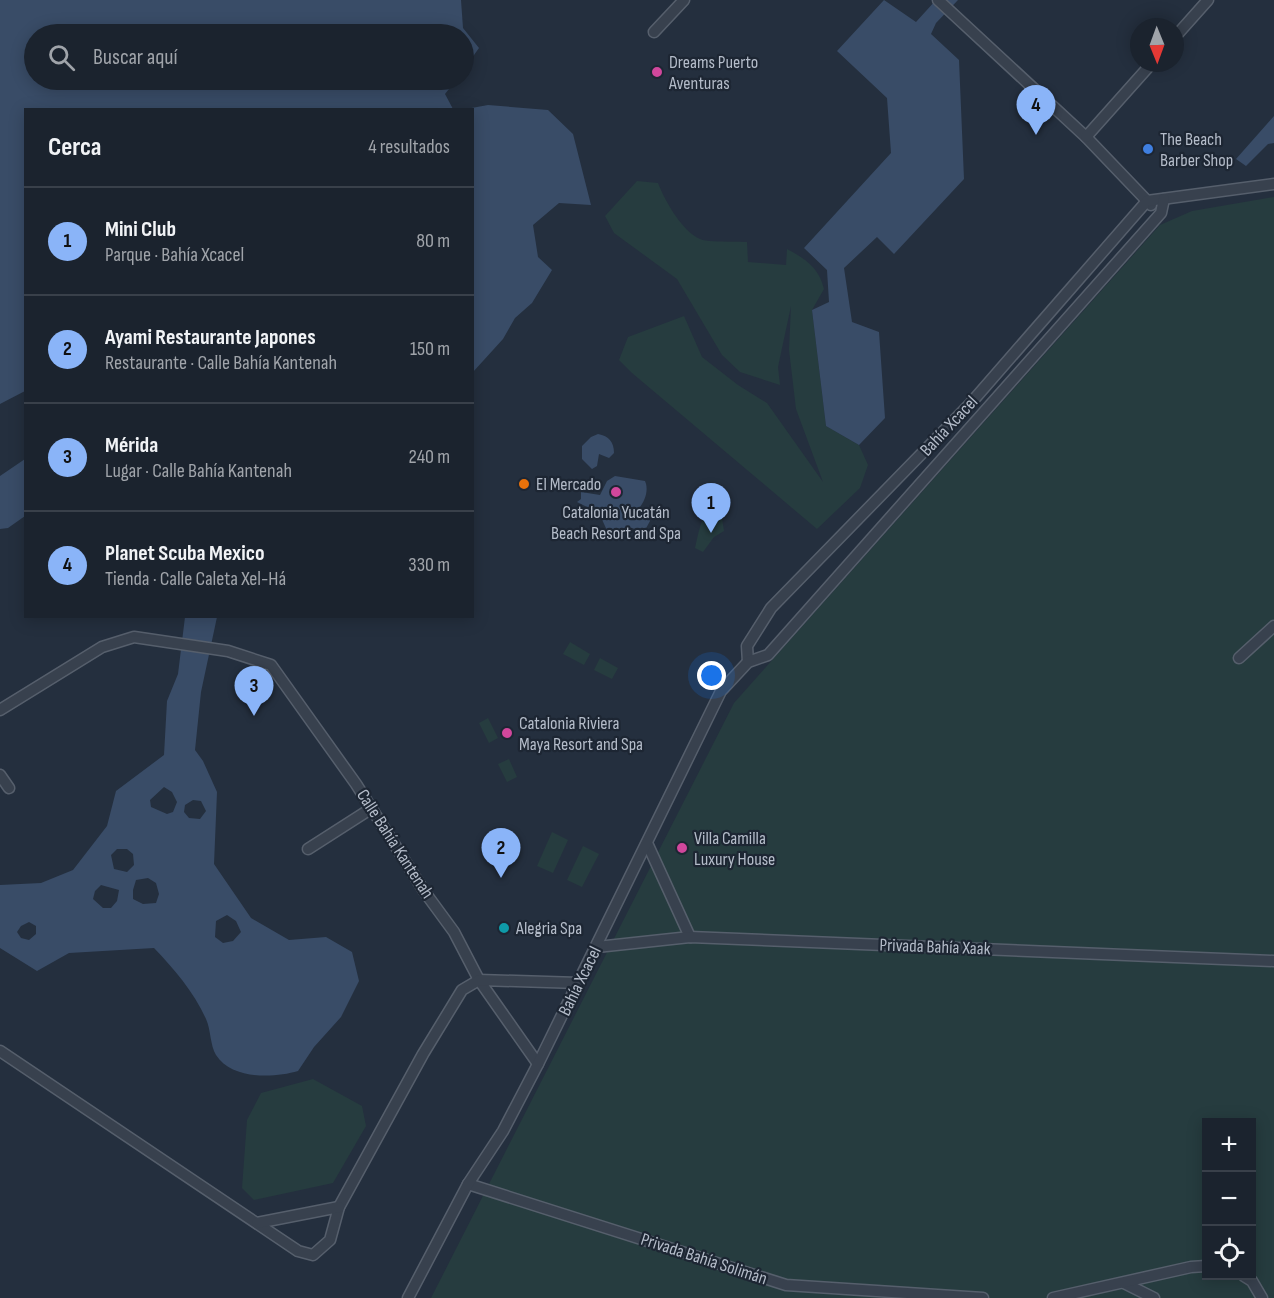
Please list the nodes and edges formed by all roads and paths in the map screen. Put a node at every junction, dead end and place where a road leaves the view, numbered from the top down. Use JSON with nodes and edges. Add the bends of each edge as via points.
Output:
{"nodes":[{"id":1,"x":684,"y":0,"type":"edge"},
{"id":2,"x":938,"y":0,"type":"edge"},
{"id":3,"x":1208,"y":0,"type":"edge"},
{"id":4,"x":1184,"y":27,"type":"edge"},
{"id":5,"x":654,"y":32,"type":"dead end"},
{"id":6,"x":1144,"y":72,"type":"edge"},
{"id":7,"x":1086,"y":137,"type":"junction"},
{"id":8,"x":1274,"y":184,"type":"edge"},
{"id":9,"x":1164,"y":199,"type":"junction"},
{"id":10,"x":1147,"y":201,"type":"junction"},
{"id":11,"x":1161,"y":213,"type":"junction"},
{"id":12,"x":1274,"y":626,"type":"edge"},
{"id":13,"x":1239,"y":658,"type":"dead end"},
{"id":14,"x":748,"y":662,"type":"junction"},
{"id":15,"x":0,"y":710,"type":"edge"},
{"id":16,"x":0,"y":775,"type":"edge"},
{"id":17,"x":9,"y":788,"type":"dead end"},
{"id":18,"x":372,"y":808,"type":"junction"},
{"id":19,"x":647,"y":843,"type":"junction"},
{"id":20,"x":308,"y":849,"type":"dead end"},
{"id":21,"x":690,"y":937,"type":"junction"},
{"id":22,"x":597,"y":947,"type":"junction"},
{"id":23,"x":1274,"y":961,"type":"edge"},
{"id":24,"x":479,"y":980,"type":"junction"},
{"id":25,"x":579,"y":983,"type":"junction"},
{"id":26,"x":0,"y":1051,"type":"edge"},
{"id":27,"x":538,"y":1064,"type":"junction"},
{"id":28,"x":468,"y":1184,"type":"junction"},
{"id":29,"x":339,"y":1207,"type":"junction"},
{"id":30,"x":257,"y":1224,"type":"junction"},
{"id":31,"x":1202,"y":1266,"type":"edge"},
{"id":32,"x":1251,"y":1280,"type":"edge"},
{"id":33,"x":1124,"y":1283,"type":"junction"},
{"id":34,"x":408,"y":1298,"type":"edge"},
{"id":35,"x":983,"y":1298,"type":"edge"},
{"id":36,"x":1053,"y":1298,"type":"edge"},
{"id":37,"x":1154,"y":1298,"type":"edge"},
{"id":38,"x":1262,"y":1298,"type":"edge"}],
"edges":[{"from":1,"to":5,"type":"street"},
{"from":2,"to":7,"type":"street"},
{"from":3,"to":4,"type":"street"},
{"from":6,"to":7,"type":"street"},
{"from":7,"to":10,"type":"street"},
{"from":8,"to":9,"type":"street"},
{"from":9,"to":10,"type":"street"},
{"from":9,"to":11,"type":"street","name":"Bahía Xcacel"},
{"from":10,"to":11,"type":"street"},
{"from":10,"to":14,"type":"street","name":"Bahía Xcacel","via":[[970,404],[771,608],[747,645]]},
{"from":11,"to":14,"type":"street","name":"Bahía Xcacel","via":[[768,655]]},
{"from":12,"to":13,"type":"street"},
{"from":14,"to":19,"type":"street","name":"Bahía Xcacel","via":[[721,691]]},
{"from":15,"to":18,"type":"street","name":"Calle Bahía Kantenah","via":[[102,647],[134,637],[228,651],[271,665]]},
{"from":16,"to":17,"type":"street"},
{"from":18,"to":20,"type":"street"},
{"from":18,"to":24,"type":"street","name":"Calle Bahía Kantenah","via":[[454,932]]},
{"from":19,"to":21,"type":"street"},
{"from":19,"to":22,"type":"street","name":"Bahía Xcacel"},
{"from":21,"to":22,"type":"street","name":"Privada Bahía Xaak"},
{"from":21,"to":23,"type":"street","name":"Privada Bahía Xaak"},
{"from":22,"to":25,"type":"street","name":"Bahía Xcacel"},
{"from":24,"to":25,"type":"street"},
{"from":24,"to":27,"type":"street","name":"Calle Bahía Kantenah"},
{"from":24,"to":29,"type":"street","via":[[462,990]]},
{"from":25,"to":27,"type":"street","name":"Bahía Xcacel"},
{"from":26,"to":30,"type":"street"},
{"from":27,"to":28,"type":"street","name":"Bahía Xcacel","via":[[503,1131]]},
{"from":28,"to":34,"type":"street","name":"Bahía Xcacel"},
{"from":28,"to":35,"type":"street","name":"Privada Bahía Solimán","via":[[786,1285]]},
{"from":29,"to":30,"type":"street"},
{"from":29,"to":30,"type":"street","via":[[330,1240],[313,1255],[298,1251]]},
{"from":31,"to":33,"type":"street"},
{"from":32,"to":38,"type":"street"},
{"from":33,"to":36,"type":"street"},
{"from":33,"to":37,"type":"street"}]}
